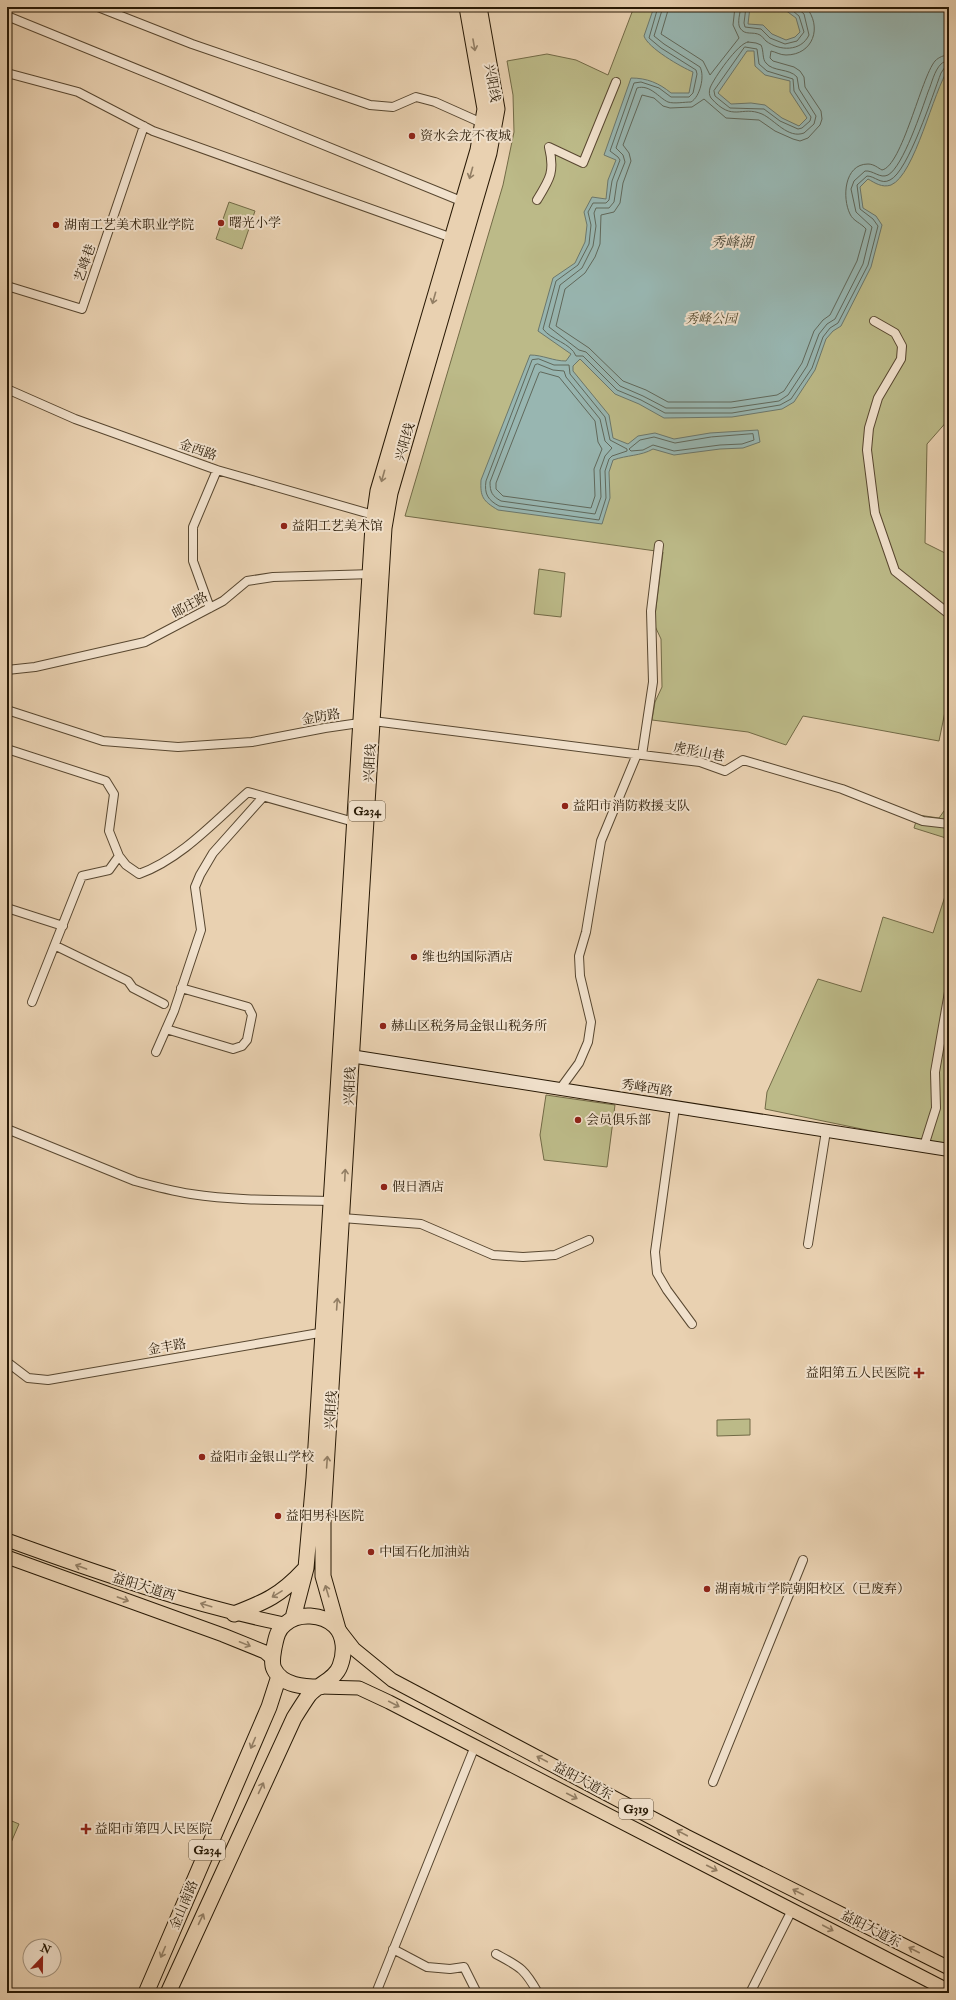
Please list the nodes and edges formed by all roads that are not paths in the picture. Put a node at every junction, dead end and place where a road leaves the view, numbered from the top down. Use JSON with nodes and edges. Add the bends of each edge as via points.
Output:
{"nodes":[{"id":1,"x":98,"y":7,"type":"edge"},
{"id":2,"x":467,"y":7,"type":"edge"},
{"id":3,"x":479,"y":7,"type":"edge"},
{"id":4,"x":7,"y":16,"type":"edge"},
{"id":5,"x":7,"y":73,"type":"edge"},
{"id":6,"x":616,"y":82,"type":"dead end"},
{"id":7,"x":482,"y":123,"type":"junction"},
{"id":8,"x":144,"y":126,"type":"junction"},
{"id":9,"x":537,"y":200,"type":"dead end"},
{"id":10,"x":468,"y":204,"type":"junction"},
{"id":11,"x":458,"y":240,"type":"junction"},
{"id":12,"x":7,"y":286,"type":"edge"},
{"id":13,"x":874,"y":321,"type":"dead end"},
{"id":14,"x":7,"y":389,"type":"edge"},
{"id":15,"x":217,"y":470,"type":"junction"},
{"id":16,"x":380,"y":517,"type":"junction"},
{"id":17,"x":659,"y":545,"type":"dead end"},
{"id":18,"x":376,"y":574,"type":"junction"},
{"id":19,"x":210,"y":608,"type":"junction"},
{"id":20,"x":949,"y":614,"type":"edge"},
{"id":21,"x":7,"y":670,"type":"edge"},
{"id":22,"x":7,"y":710,"type":"edge"},
{"id":23,"x":367,"y":722,"type":"junction"},
{"id":24,"x":7,"y":749,"type":"edge"},
{"id":25,"x":639,"y":755,"type":"junction"},
{"id":26,"x":263,"y":797,"type":"junction"},
{"id":27,"x":354,"y":822,"type":"junction"},
{"id":28,"x":949,"y":824,"type":"edge"},
{"id":29,"x":120,"y":856,"type":"junction"},
{"id":30,"x":7,"y":908,"type":"edge"},
{"id":31,"x":64,"y":926,"type":"junction"},
{"id":32,"x":56,"y":946,"type":"junction"},
{"id":33,"x":181,"y":988,"type":"junction"},
{"id":34,"x":949,"y":992,"type":"edge"},
{"id":35,"x":32,"y":1002,"type":"dead end"},
{"id":36,"x":164,"y":1004,"type":"dead end"},
{"id":37,"x":166,"y":1030,"type":"junction"},
{"id":38,"x":156,"y":1052,"type":"dead end"},
{"id":39,"x":346,"y":1056,"type":"junction"},
{"id":40,"x":560,"y":1089,"type":"junction"},
{"id":41,"x":675,"y":1107,"type":"junction"},
{"id":42,"x":7,"y":1129,"type":"edge"},
{"id":43,"x":826,"y":1131,"type":"junction"},
{"id":44,"x":924,"y":1146,"type":"junction"},
{"id":45,"x":949,"y":1150,"type":"edge"},
{"id":46,"x":331,"y":1201,"type":"junction"},
{"id":47,"x":342,"y":1218,"type":"junction"},
{"id":48,"x":589,"y":1240,"type":"dead end"},
{"id":49,"x":808,"y":1244,"type":"dead end"},
{"id":50,"x":692,"y":1324,"type":"dead end"},
{"id":51,"x":329,"y":1331,"type":"junction"},
{"id":52,"x":7,"y":1362,"type":"edge"},
{"id":53,"x":7,"y":1540,"type":"edge"},
{"id":54,"x":7,"y":1557,"type":"edge"},
{"id":55,"x":803,"y":1560,"type":"dead end"},
{"id":56,"x":306,"y":1568,"type":"junction"},
{"id":57,"x":234,"y":1614,"type":"junction"},
{"id":58,"x":289,"y":1621,"type":"junction"},
{"id":59,"x":338,"y":1628,"type":"junction"},
{"id":60,"x":273,"y":1659,"type":"junction"},
{"id":61,"x":279,"y":1676,"type":"junction"},
{"id":62,"x":320,"y":1687,"type":"junction"},
{"id":63,"x":420,"y":1695,"type":"junction"},
{"id":64,"x":411,"y":1713,"type":"junction"},
{"id":65,"x":474,"y":1746,"type":"junction"},
{"id":66,"x":713,"y":1782,"type":"dead end"},
{"id":67,"x":232,"y":1793,"type":"junction"},
{"id":68,"x":254,"y":1805,"type":"junction"},
{"id":69,"x":222,"y":1815,"type":"junction"},
{"id":70,"x":245,"y":1824,"type":"junction"},
{"id":71,"x":792,"y":1910,"type":"junction"},
{"id":72,"x":393,"y":1949,"type":"junction"},
{"id":73,"x":496,"y":1954,"type":"dead end"},
{"id":74,"x":949,"y":1968,"type":"edge"},
{"id":75,"x":949,"y":1992,"type":"edge"},
{"id":76,"x":146,"y":1993,"type":"edge"},
{"id":77,"x":168,"y":1993,"type":"edge"},
{"id":78,"x":376,"y":1993,"type":"edge"},
{"id":79,"x":477,"y":1993,"type":"edge"},
{"id":80,"x":538,"y":1993,"type":"edge"},
{"id":81,"x":750,"y":1993,"type":"edge"}],
"edges":[{"from":1,"to":7,"type":"street","via":[[192,44],[370,105],[393,107],[416,97],[435,102]]},
{"from":2,"to":7,"type":"highway","name":"兴阳线","number":"G234","one_way":true,"via":[[485,109]]},
{"from":3,"to":10,"type":"highway","name":"兴阳线","number":"G234","via":[[497,109],[489,153]]},
{"from":4,"to":10,"type":"street"},
{"from":5,"to":8,"type":"street","via":[[78,92]]},
{"from":6,"to":9,"type":"street","via":[[583,163],[549,147],[552,170]]},
{"from":7,"to":10,"type":"highway","name":"兴阳线","number":"G234","one_way":true},
{"from":8,"to":11,"type":"street"},
{"from":8,"to":12,"type":"street","name":"艺峰巷","via":[[82,309]]},
{"from":10,"to":11,"type":"highway","name":"兴阳线","number":"G234"},
{"from":11,"to":16,"type":"highway","name":"兴阳线","number":"G234","via":[[390,493]]},
{"from":13,"to":20,"type":"street","via":[[895,333],[902,346],[901,358],[878,398],[869,428],[867,450],[875,513],[895,571]]},
{"from":14,"to":15,"type":"street","name":"金西路","via":[[75,419]]},
{"from":15,"to":16,"type":"street","name":"金西路"},
{"from":15,"to":19,"type":"street","via":[[194,527],[192,561]]},
{"from":16,"to":18,"type":"highway","name":"兴阳线","number":"G234"},
{"from":17,"to":25,"type":"street","via":[[651,611],[653,682]]},
{"from":18,"to":19,"type":"street","name":"邮庄路","via":[[273,577],[247,581],[223,601]]},
{"from":18,"to":23,"type":"highway","name":"兴阳线","number":"G234"},
{"from":19,"to":21,"type":"street","name":"邮庄路","via":[[145,642],[35,667]]},
{"from":22,"to":23,"type":"street","name":"金防路","via":[[103,741],[178,746],[252,742]]},
{"from":23,"to":25,"type":"street","name":"金防路"},
{"from":23,"to":27,"type":"highway","name":"兴阳线","number":"G234"},
{"from":23,"to":39,"type":"highway","name":"兴阳线","number":"G234"},
{"from":24,"to":29,"type":"street","via":[[106,781],[114,794],[109,831]]},
{"from":25,"to":28,"type":"street","name":"虎形山巷","via":[[700,762],[725,771],[743,760],[842,789],[923,821]]},
{"from":25,"to":40,"type":"street","via":[[601,840],[586,932],[579,956],[580,976],[591,1022],[588,1042],[579,1064]]},
{"from":26,"to":27,"type":"street"},
{"from":26,"to":29,"type":"street","via":[[248,792],[181,850],[150,870],[139,874],[126,865]]},
{"from":26,"to":33,"type":"street","via":[[213,854],[200,875],[195,888],[201,930]]},
{"from":27,"to":39,"type":"highway","name":"兴阳线","number":"G234"},
{"from":29,"to":31,"type":"street","via":[[109,870],[82,876]]},
{"from":30,"to":31,"type":"street"},
{"from":31,"to":32,"type":"street"},
{"from":32,"to":35,"type":"street"},
{"from":32,"to":36,"type":"street","via":[[128,981],[133,988]]},
{"from":33,"to":37,"type":"street"},
{"from":33,"to":37,"type":"street","via":[[248,1007],[252,1015],[247,1040],[242,1046],[233,1049]]},
{"from":34,"to":44,"type":"street","via":[[935,1072],[936,1108]]},
{"from":37,"to":38,"type":"street"},
{"from":39,"to":40,"type":"street","name":"秀峰西路"},
{"from":39,"to":46,"type":"highway","name":"兴阳线","number":"G234"},
{"from":47,"to":39,"type":"highway","name":"兴阳线","number":"G234","one_way":true},
{"from":40,"to":41,"type":"street","name":"秀峰西路"},
{"from":41,"to":43,"type":"street","name":"秀峰西路"},
{"from":41,"to":50,"type":"street","via":[[655,1252],[657,1273]]},
{"from":42,"to":46,"type":"street","via":[[135,1181],[183,1192],[229,1198]]},
{"from":43,"to":44,"type":"street","name":"秀峰西路"},
{"from":43,"to":49,"type":"street"},
{"from":44,"to":45,"type":"street","name":"秀峰西路"},
{"from":46,"to":51,"type":"highway","name":"兴阳线","number":"G234"},
{"from":47,"to":48,"type":"street","via":[[421,1224],[494,1255],[555,1255]]},
{"from":51,"to":47,"type":"highway","name":"兴阳线","number":"G234","one_way":true},
{"from":51,"to":52,"type":"street","name":"金丰路","via":[[48,1380],[28,1378]]},
{"from":51,"to":56,"type":"highway","name":"兴阳线","number":"G234"},
{"from":59,"to":51,"type":"highway","name":"兴阳线","number":"G234","one_way":true,"via":[[322,1576]]},
{"from":57,"to":53,"type":"main road","name":"益阳大道西","one_way":true,"via":[[95,1572]]},
{"from":54,"to":60,"type":"main road","name":"益阳大道西","one_way":true,"via":[[223,1635],[265,1652]]},
{"from":55,"to":66,"type":"street"},
{"from":56,"to":57,"type":"highway","one_way":true,"via":[[287,1588],[263,1603]]},
{"from":56,"to":58,"type":"highway","name":"兴阳线","number":"G234"},
{"from":57,"to":58,"type":"main road","name":"益阳大道西"},
{"from":58,"to":59,"type":"highway","via":[[317,1616],[331,1621]]},
{"from":58,"to":60,"type":"highway","number":"G234","via":[[277,1634]]},
{"from":59,"to":62,"type":"highway","number":"G234","via":[[343,1636],[340,1667]]},
{"from":59,"to":63,"type":"main road","name":"益阳大道东","number":"G319","via":[[354,1649],[392,1680]]},
{"from":60,"to":61,"type":"highway","number":"G234","via":[[274,1669]]},
{"from":61,"to":62,"type":"highway","via":[[300,1687]]},
{"from":61,"to":67,"type":"highway","name":"金山南路","number":"G234","one_way":true,"via":[[269,1707]]},
{"from":62,"to":64,"type":"main road","number":"G319","one_way":true,"via":[[359,1688]]},
{"from":68,"to":62,"type":"highway","name":"金山南路","number":"G234","one_way":true,"via":[[294,1718],[310,1694]]},
{"from":63,"to":64,"type":"main road"},
{"from":74,"to":63,"type":"main road","name":"益阳大道东","number":"G319","one_way":true,"via":[[686,1836]]},
{"from":64,"to":65,"type":"main road","number":"G319"},
{"from":65,"to":71,"type":"main road","number":"G319","one_way":true},
{"from":65,"to":72,"type":"street"},
{"from":67,"to":68,"type":"highway"},
{"from":67,"to":69,"type":"highway","name":"金山南路","number":"G234"},
{"from":68,"to":70,"type":"highway","name":"金山南路","number":"G234"},
{"from":69,"to":70,"type":"highway"},
{"from":69,"to":76,"type":"highway","name":"金山南路","number":"G234","one_way":true},
{"from":77,"to":70,"type":"highway","name":"金山南路","number":"G234","one_way":true},
{"from":71,"to":75,"type":"main road","number":"G319","one_way":true},
{"from":71,"to":81,"type":"street"},
{"from":72,"to":78,"type":"street"},
{"from":72,"to":79,"type":"street","via":[[427,1966],[450,1969],[464,1967]]},
{"from":73,"to":80,"type":"street","via":[[519,1966]]}]}
